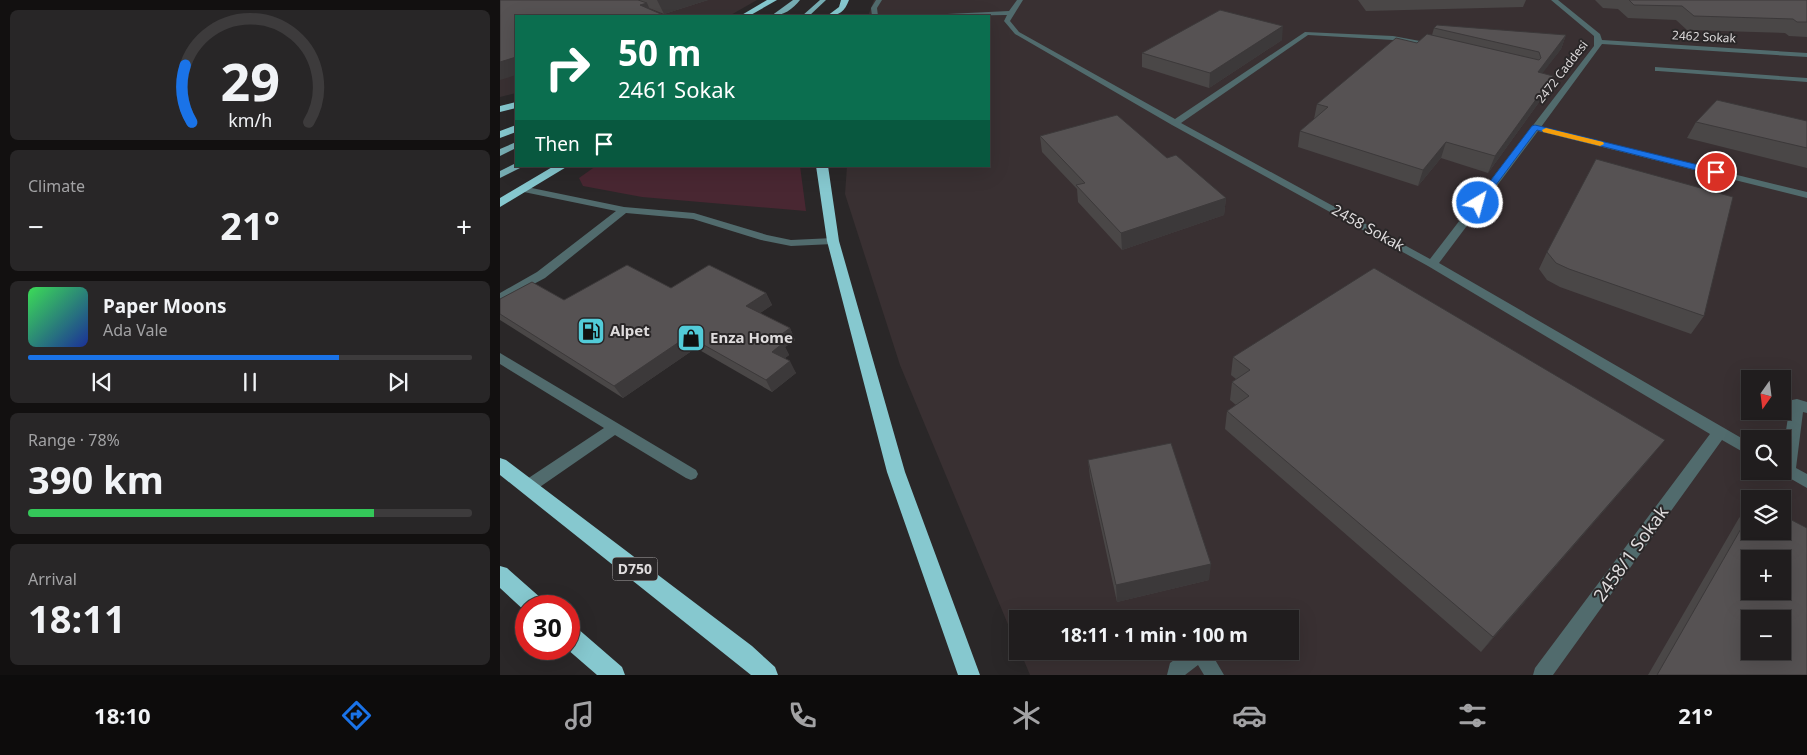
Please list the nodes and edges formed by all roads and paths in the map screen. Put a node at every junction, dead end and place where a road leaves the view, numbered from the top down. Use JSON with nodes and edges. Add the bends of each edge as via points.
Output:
{"nodes":[{"id":1,"x":770,"y":0,"type":"edge"},
{"id":2,"x":797,"y":0,"type":"edge"},
{"id":3,"x":823,"y":0,"type":"edge"},
{"id":4,"x":846,"y":0,"type":"edge"},
{"id":5,"x":879,"y":0,"type":"edge"},
{"id":6,"x":1020,"y":0,"type":"edge"},
{"id":7,"x":1554,"y":0,"type":"edge"},
{"id":8,"x":844,"y":12,"type":"edge"},
{"id":9,"x":1010,"y":13,"type":"junction"},
{"id":10,"x":746,"y":15,"type":"edge"},
{"id":11,"x":776,"y":15,"type":"edge"},
{"id":12,"x":806,"y":15,"type":"edge"},
{"id":13,"x":875,"y":15,"type":"edge"},
{"id":14,"x":968,"y":15,"type":"edge"},
{"id":15,"x":1599,"y":42,"type":"junction"},
{"id":16,"x":1437,"y":48,"type":"edge"},
{"id":17,"x":1807,"y":55,"type":"edge"},
{"id":18,"x":1658,"y":69,"type":"dead end"},
{"id":19,"x":1807,"y":80,"type":"edge"},
{"id":20,"x":515,"y":105,"type":"edge"},
{"id":21,"x":500,"y":109,"type":"edge"},
{"id":22,"x":1174,"y":122,"type":"junction"},
{"id":23,"x":515,"y":128,"type":"edge"},
{"id":24,"x":1535,"y":128,"type":"junction"},
{"id":25,"x":500,"y":135,"type":"edge"},
{"id":26,"x":515,"y":146,"type":"edge"},
{"id":27,"x":500,"y":153,"type":"edge"},
{"id":28,"x":515,"y":167,"type":"edge"},
{"id":29,"x":561,"y":167,"type":"edge"},
{"id":30,"x":822,"y":167,"type":"edge"},
{"id":31,"x":500,"y":175,"type":"edge"},
{"id":32,"x":522,"y":189,"type":"junction"},
{"id":33,"x":1807,"y":194,"type":"edge"},
{"id":34,"x":500,"y":203,"type":"edge"},
{"id":35,"x":624,"y":210,"type":"junction"},
{"id":36,"x":833,"y":241,"type":"junction"},
{"id":37,"x":1432,"y":264,"type":"junction"},
{"id":38,"x":500,"y":298,"type":"edge"},
{"id":39,"x":500,"y":358,"type":"edge"},
{"id":40,"x":1807,"y":408,"type":"edge"},
{"id":41,"x":615,"y":428,"type":"junction"},
{"id":42,"x":1719,"y":433,"type":"junction"},
{"id":43,"x":1791,"y":440,"type":"edge"},
{"id":44,"x":1741,"y":445,"type":"edge"},
{"id":45,"x":500,"y":465,"type":"edge"},
{"id":46,"x":1791,"y":473,"type":"edge"},
{"id":47,"x":691,"y":474,"type":"dead end"},
{"id":48,"x":1807,"y":482,"type":"edge"},
{"id":49,"x":529,"y":486,"type":"junction"},
{"id":50,"x":500,"y":575,"type":"edge"},
{"id":51,"x":523,"y":595,"type":"edge"},
{"id":52,"x":580,"y":646,"type":"edge"},
{"id":53,"x":614,"y":675,"type":"edge"},
{"id":54,"x":767,"y":675,"type":"edge"},
{"id":55,"x":969,"y":675,"type":"edge"},
{"id":56,"x":1176,"y":675,"type":"edge"},
{"id":57,"x":1215,"y":675,"type":"edge"},
{"id":58,"x":1542,"y":675,"type":"edge"}],
"edges":[{"from":1,"to":10,"type":"highway"},
{"from":2,"to":11,"type":"main road"},
{"from":3,"to":12,"type":"main road"},
{"from":4,"to":8,"type":"highway"},
{"from":5,"to":13,"type":"street","via":[[874,8]]},
{"from":6,"to":9,"type":"street"},
{"from":7,"to":15,"type":"street","name":"2472 Caddesi","via":[[1598,35]]},
{"from":9,"to":14,"type":"street"},
{"from":9,"to":22,"type":"street","name":"2458 Sokak","via":[[1007,20],[1017,33]]},
{"from":15,"to":17,"type":"street","name":"2462 Sokak"},
{"from":15,"to":24,"type":"street","name":"2472 Caddesi"},
{"from":16,"to":22,"type":"street","via":[[1393,38],[1307,33]]},
{"from":18,"to":19,"type":"street"},
{"from":20,"to":21,"type":"highway"},
{"from":22,"to":37,"type":"street","name":"2458 Sokak"},
{"from":23,"to":25,"type":"highway"},
{"from":24,"to":33,"type":"street"},
{"from":24,"to":37,"type":"street","name":"2472 Caddesi"},
{"from":26,"to":27,"type":"main road"},
{"from":28,"to":31,"type":"main road"},
{"from":29,"to":32,"type":"highway"},
{"from":30,"to":36,"type":"highway"},
{"from":32,"to":34,"type":"highway"},
{"from":32,"to":35,"type":"street"},
{"from":35,"to":36,"type":"street","via":[[694,216],[791,243]]},
{"from":35,"to":38,"type":"street","via":[[541,275]]},
{"from":36,"to":55,"type":"highway","via":[[896,472]]},
{"from":37,"to":42,"type":"street","name":"2458 Sokak"},
{"from":39,"to":41,"type":"street"},
{"from":40,"to":43,"type":"street","via":[[1797,404]]},
{"from":41,"to":47,"type":"street"},
{"from":41,"to":49,"type":"street"},
{"from":42,"to":44,"type":"street","name":"2458 Sokak"},
{"from":42,"to":58,"type":"street","name":"2458/1 Sokak"},
{"from":45,"to":49,"type":"highway","number":"D750"},
{"from":46,"to":48,"type":"street"},
{"from":49,"to":54,"type":"highway","number":"D750"},
{"from":50,"to":51,"type":"highway"},
{"from":52,"to":53,"type":"highway"},
{"from":56,"to":57,"type":"street","via":[[1177,670],[1200,652]]}]}
